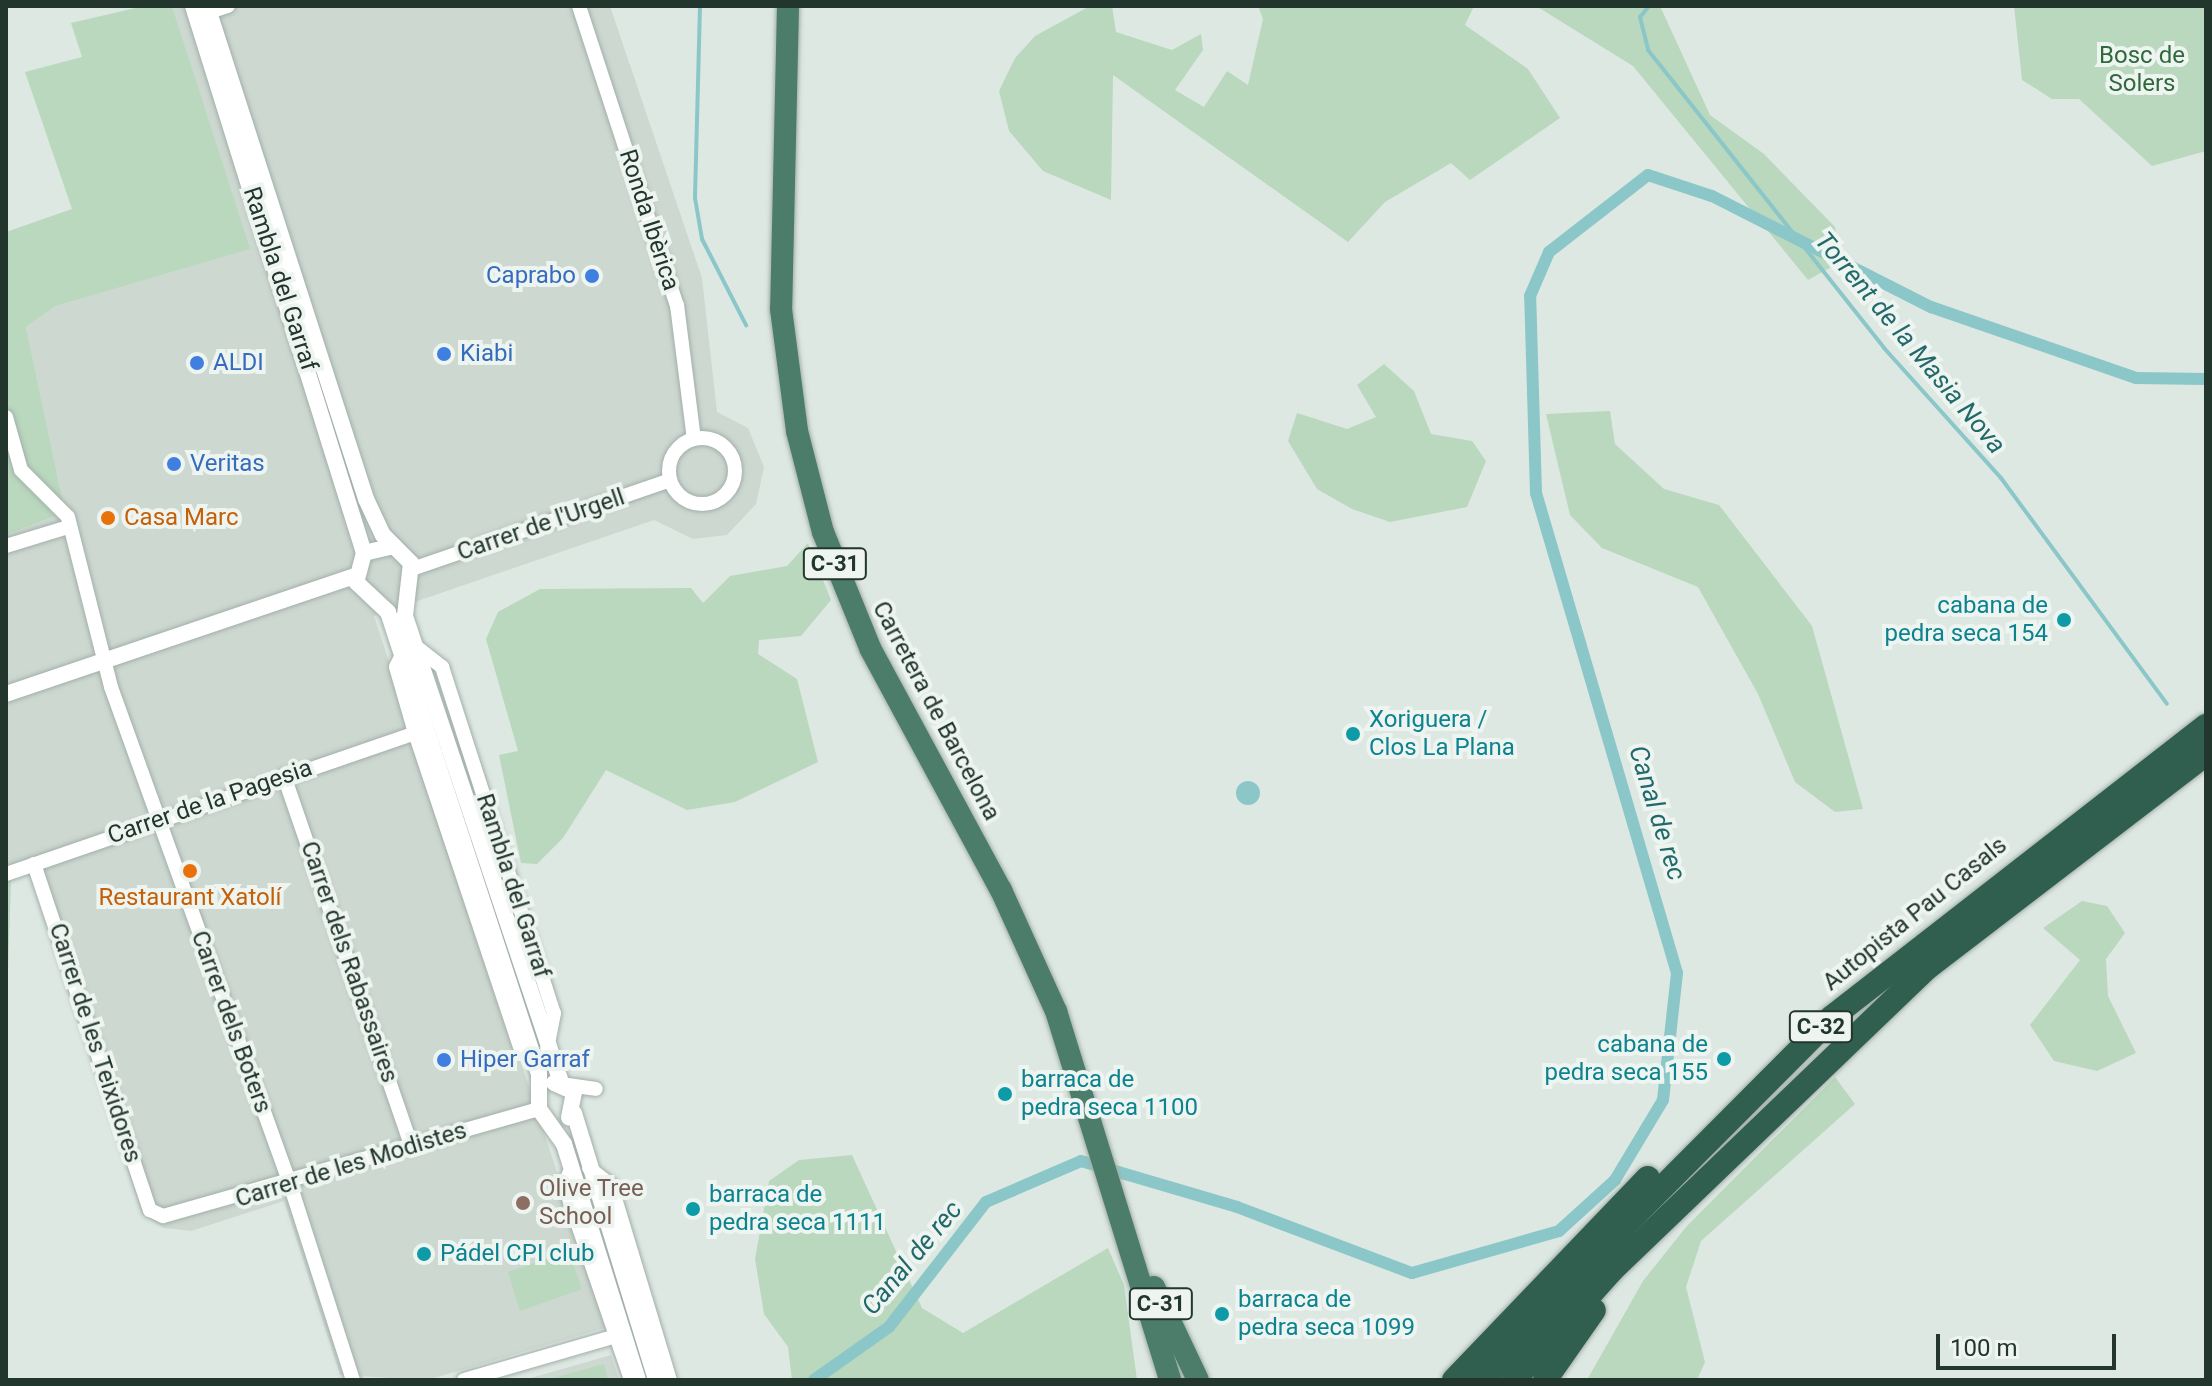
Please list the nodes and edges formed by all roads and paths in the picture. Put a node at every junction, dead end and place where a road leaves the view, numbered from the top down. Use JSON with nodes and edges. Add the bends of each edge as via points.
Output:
{"nodes":[{"id":1,"x":228,"y":6,"type":"edge"},
{"id":2,"x":579,"y":6,"type":"edge"},
{"id":3,"x":788,"y":6,"type":"edge"},
{"id":4,"x":203,"y":8,"type":"edge"},
{"id":5,"x":6,"y":417,"type":"edge"},
{"id":6,"x":694,"y":439,"type":"junction"},
{"id":7,"x":670,"y":480,"type":"junction"},
{"id":8,"x":65,"y":528,"type":"junction"},
{"id":9,"x":6,"y":546,"type":"edge"},
{"id":10,"x":394,"y":546,"type":"junction"},
{"id":11,"x":364,"y":553,"type":"junction"},
{"id":12,"x":412,"y":569,"type":"junction"},
{"id":13,"x":355,"y":576,"type":"junction"},
{"id":14,"x":408,"y":589,"type":"junction"},
{"id":15,"x":379,"y":602,"type":"junction"},
{"id":16,"x":408,"y":650,"type":"junction"},
{"id":17,"x":108,"y":664,"type":"junction"},
{"id":18,"x":6,"y":694,"type":"edge"},
{"id":19,"x":2206,"y":726,"type":"edge"},
{"id":20,"x":415,"y":733,"type":"junction"},
{"id":21,"x":2206,"y":754,"type":"edge"},
{"id":22,"x":284,"y":776,"type":"junction"},
{"id":23,"x":157,"y":819,"type":"junction"},
{"id":24,"x":34,"y":864,"type":"junction"},
{"id":25,"x":6,"y":874,"type":"edge"},
{"id":26,"x":540,"y":1050,"type":"junction"},
{"id":27,"x":565,"y":1084,"type":"junction"},
{"id":28,"x":1757,"y":1087,"type":"junction"},
{"id":29,"x":543,"y":1108,"type":"junction"},
{"id":30,"x":576,"y":1110,"type":"junction"},
{"id":31,"x":412,"y":1147,"type":"junction"},
{"id":32,"x":578,"y":1168,"type":"junction"},
{"id":33,"x":290,"y":1184,"type":"junction"},
{"id":34,"x":1697,"y":1187,"type":"junction"},
{"id":35,"x":163,"y":1216,"type":"joint"},
{"id":36,"x":1126,"y":1228,"type":"junction"},
{"id":37,"x":613,"y":1337,"type":"junction"},
{"id":38,"x":353,"y":1380,"type":"edge"},
{"id":39,"x":464,"y":1380,"type":"edge"},
{"id":40,"x":631,"y":1380,"type":"edge"},
{"id":41,"x":638,"y":1380,"type":"edge"},
{"id":42,"x":656,"y":1380,"type":"edge"},
{"id":43,"x":670,"y":1380,"type":"edge"},
{"id":44,"x":1170,"y":1380,"type":"edge"},
{"id":45,"x":1198,"y":1380,"type":"edge"},
{"id":46,"x":1454,"y":1380,"type":"edge"},
{"id":47,"x":1484,"y":1380,"type":"edge"},
{"id":48,"x":1514,"y":1380,"type":"edge"},
{"id":49,"x":1545,"y":1380,"type":"edge"}],
"edges":[{"from":1,"to":4,"type":"street"},
{"from":2,"to":6,"type":"street","name":"Ronda Ibèrica","via":[[677,305]]},
{"from":3,"to":36,"type":"highway","name":"Carretera de Barcelona","number":"C-31","via":[[781,309],[797,431],[823,532],[871,650],[1034,959]]},
{"from":4,"to":10,"type":"street","name":"Rambla del Garraf","via":[[366,499]]},
{"from":4,"to":11,"type":"street","name":"Rambla del Garraf"},
{"from":5,"to":8,"type":"street","name":"Carrer dels Boters","via":[[21,470],[68,517]]},
{"from":6,"to":7,"type":"street","via":[[671,459]]},
{"from":6,"to":7,"type":"street","via":[[725,447],[734,467],[730,488],[703,504],[682,498]]},
{"from":7,"to":12,"type":"street","name":"Carrer de l'Urgell"},
{"from":8,"to":9,"type":"street"},
{"from":8,"to":17,"type":"street","name":"Carrer dels Boters"},
{"from":10,"to":11,"type":"street"},
{"from":10,"to":12,"type":"street","name":"Rambla del Garraf"},
{"from":11,"to":13,"type":"street"},
{"from":12,"to":14,"type":"street","name":"Rambla del Garraf"},
{"from":13,"to":15,"type":"street","name":"Rambla del Garraf","via":[[362,592]]},
{"from":13,"to":17,"type":"street","via":[[163,636]]},
{"from":14,"to":15,"type":"street"},
{"from":14,"to":16,"type":"street","name":"Rambla del Garraf","via":[[403,605]]},
{"from":15,"to":16,"type":"street","name":"Rambla del Garraf"},
{"from":16,"to":20,"type":"street","name":"Rambla del Garraf","via":[[396,667]]},
{"from":16,"to":26,"type":"street","name":"Rambla del Garraf"},
{"from":16,"to":26,"type":"street","name":"Rambla del Garraf","via":[[442,667],[447,682],[554,1013]]},
{"from":17,"to":18,"type":"street"},
{"from":17,"to":23,"type":"street","name":"Carrer dels Boters"},
{"from":19,"to":28,"type":"highway","name":"Autopista Pau Casals","number":"C-32","via":[[1962,909]]},
{"from":20,"to":22,"type":"street","name":"Carrer de la Pagesia"},
{"from":20,"to":26,"type":"street","name":"Rambla del Garraf","via":[[520,1046]]},
{"from":21,"to":34,"type":"highway","name":"Autopista Pau Casals","number":"C-32","via":[[1937,960]]},
{"from":22,"to":23,"type":"street","name":"Carrer de la Pagesia"},
{"from":22,"to":31,"type":"street","name":"Carrer dels Rabassaires"},
{"from":23,"to":24,"type":"street","name":"Carrer de la Pagesia"},
{"from":23,"to":33,"type":"street","name":"Carrer dels Boters"},
{"from":24,"to":25,"type":"street","name":"Carrer de la Pagesia"},
{"from":24,"to":35,"type":"street","name":"Carrer de les Teixidores","via":[[150,1210]]},
{"from":26,"to":27,"type":"street","name":"Rambla del Garraf"},
{"from":26,"to":29,"type":"street","name":"Rambla del Garraf"},
{"from":27,"to":29,"type":"street"},
{"from":27,"to":30,"type":"street","name":"Rambla del Garraf"},
{"from":28,"to":46,"type":"highway","via":[[1617,1207]]},
{"from":28,"to":47,"type":"highway","name":"Autopista Pau Casals","number":"C-32"},
{"from":29,"to":30,"type":"street"},
{"from":29,"to":31,"type":"street","name":"Carrer de les Modistes"},
{"from":29,"to":32,"type":"street","name":"Rambla del Garraf"},
{"from":30,"to":32,"type":"street","name":"Rambla del Garraf"},
{"from":31,"to":33,"type":"street","name":"Carrer de les Modistes"},
{"from":32,"to":37,"type":"street","name":"Rambla del Garraf","via":[[564,1184]]},
{"from":32,"to":41,"type":"street","name":"Rambla del Garraf"},
{"from":32,"to":42,"type":"street","name":"Rambla del Garraf"},
{"from":32,"to":43,"type":"street","name":"Rambla del Garraf","via":[[611,1185]]},
{"from":33,"to":35,"type":"street","name":"Carrer de les Modistes"},
{"from":33,"to":38,"type":"street","name":"Carrer dels Boters"},
{"from":34,"to":48,"type":"highway","name":"Autopista Pau Casals","number":"C-32"},
{"from":34,"to":49,"type":"highway"},
{"from":36,"to":44,"type":"highway","number":"C-31"},
{"from":36,"to":45,"type":"highway","number":"C-31"},
{"from":37,"to":39,"type":"street"},
{"from":37,"to":40,"type":"street","name":"Rambla del Garraf"}]}
